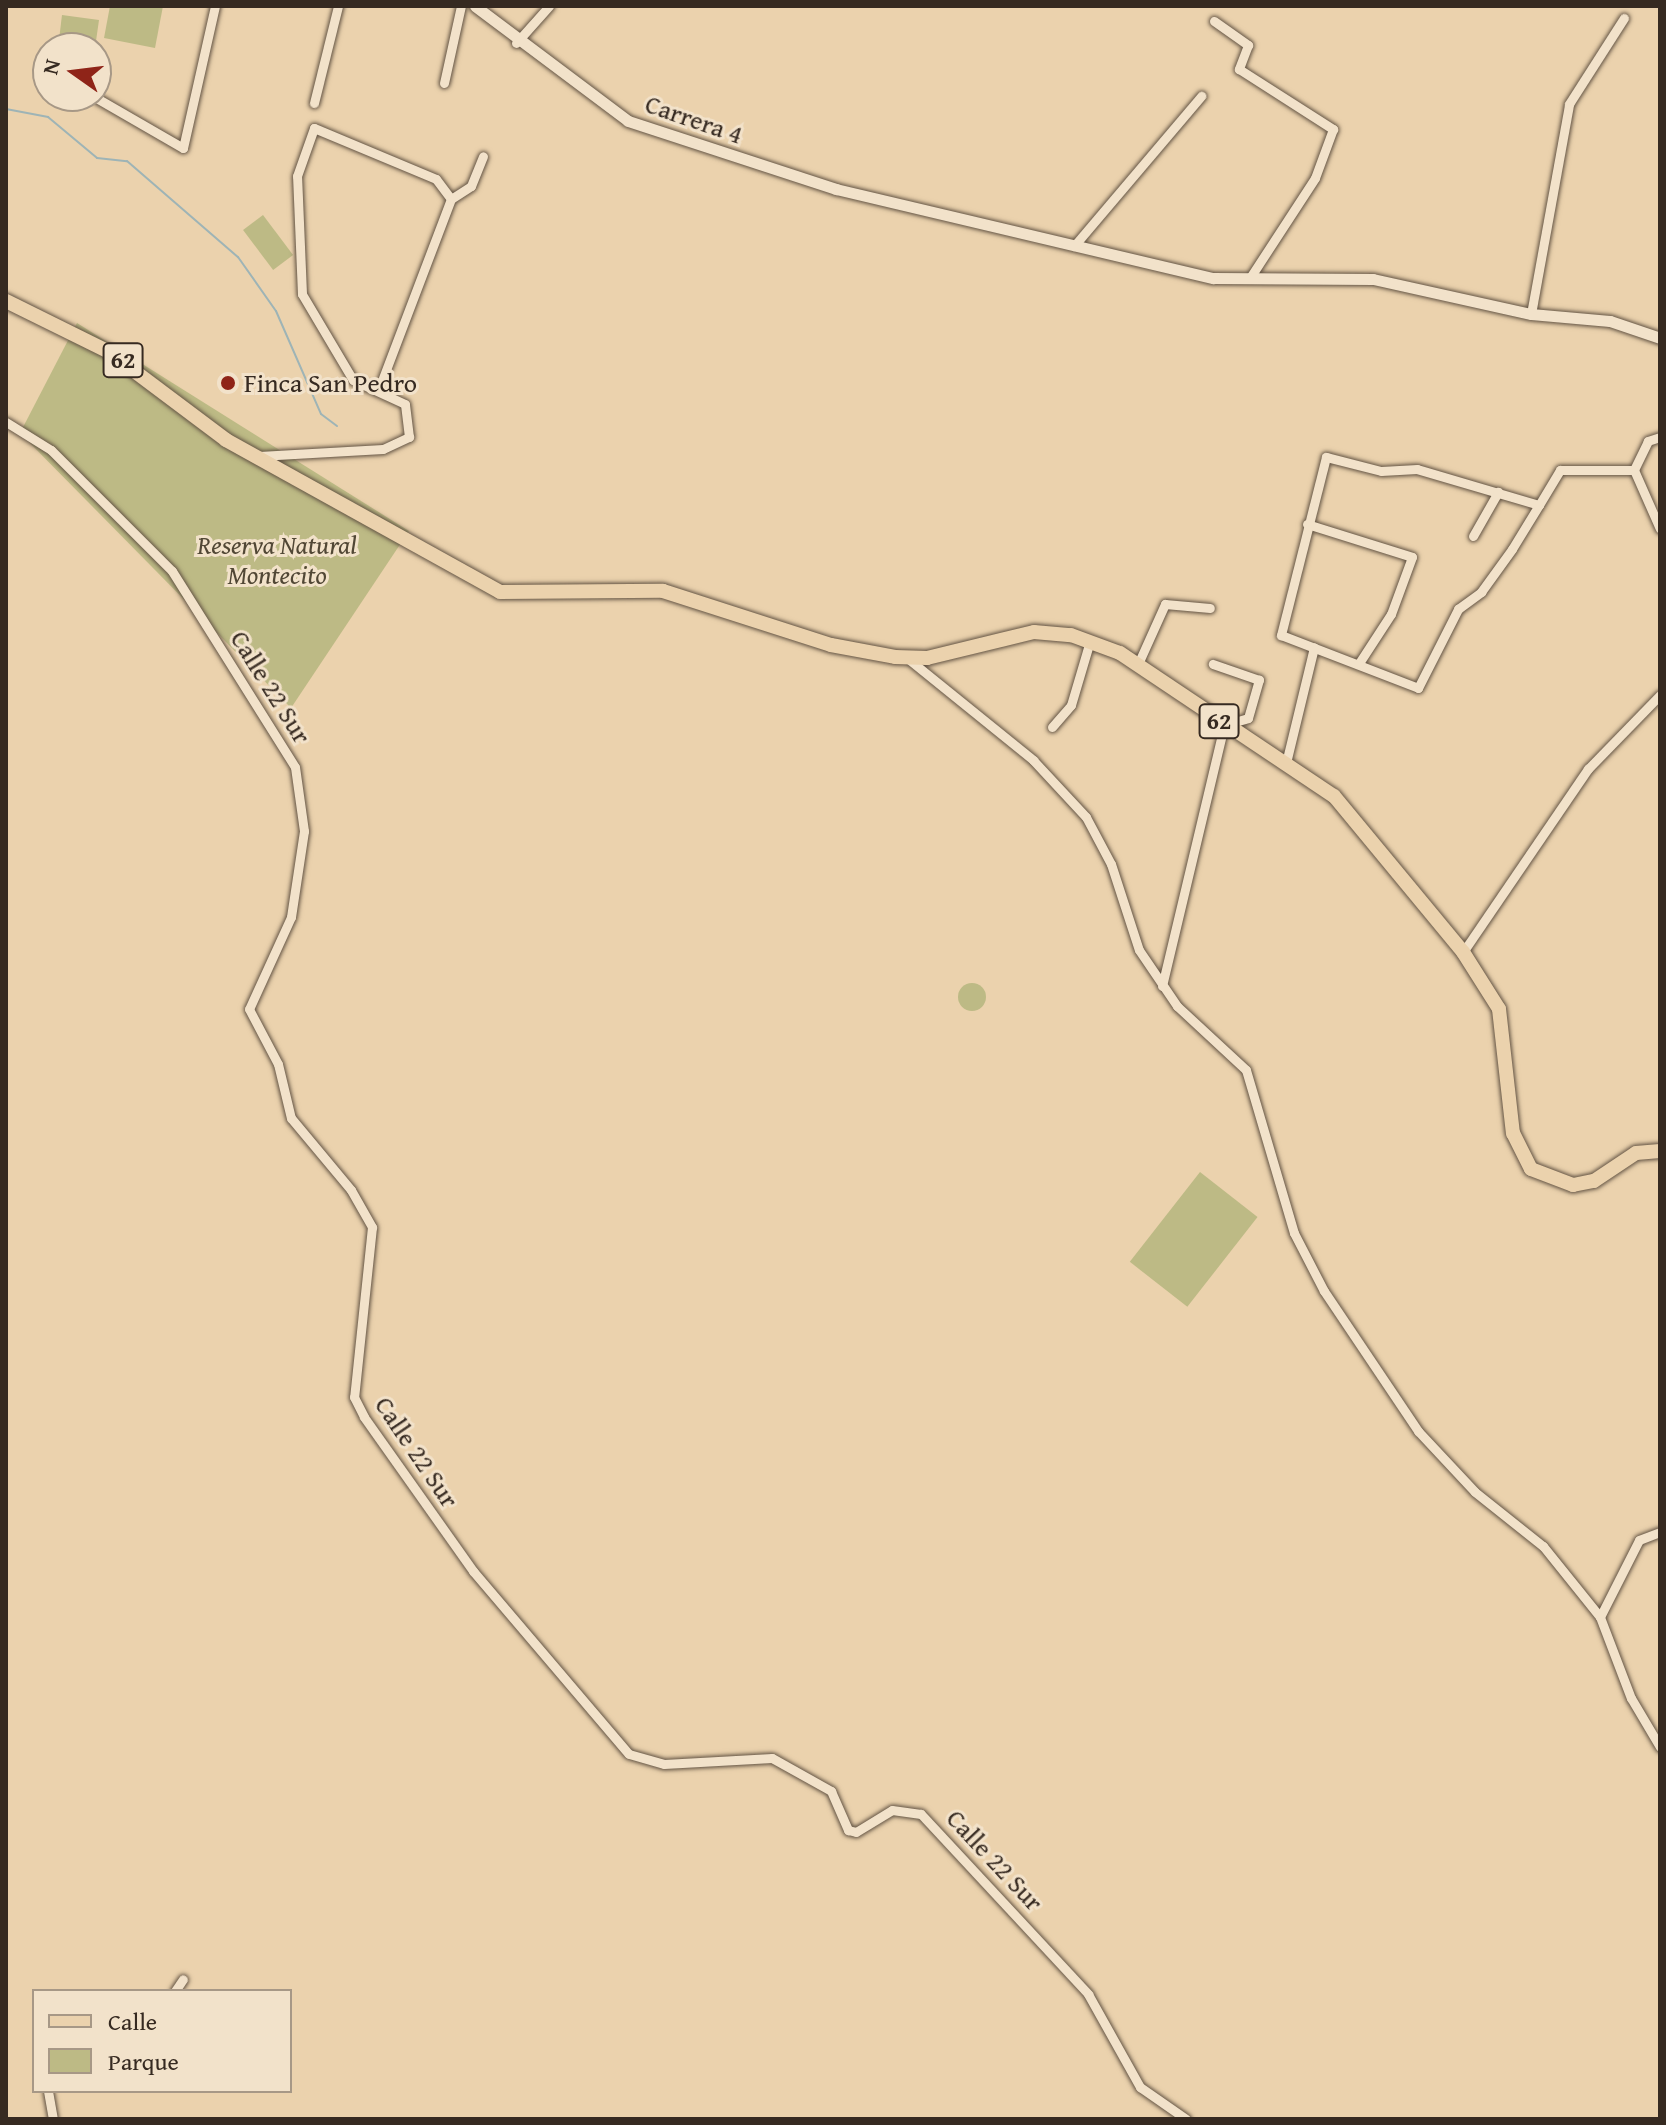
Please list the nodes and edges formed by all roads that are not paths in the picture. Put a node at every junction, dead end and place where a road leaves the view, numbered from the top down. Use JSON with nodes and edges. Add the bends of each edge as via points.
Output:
{"nodes":[{"id":1,"x":215,"y":6,"type":"edge"},
{"id":2,"x":338,"y":6,"type":"edge"},
{"id":3,"x":461,"y":6,"type":"edge"},
{"id":4,"x":549,"y":6,"type":"edge"},
{"id":5,"x":479,"y":7,"type":"edge"},
{"id":6,"x":1624,"y":18,"type":"dead end"},
{"id":7,"x":1214,"y":21,"type":"dead end"},
{"id":8,"x":516,"y":43,"type":"junction"},
{"id":9,"x":444,"y":83,"type":"dead end"},
{"id":10,"x":1201,"y":96,"type":"dead end"},
{"id":11,"x":314,"y":103,"type":"dead end"},
{"id":12,"x":112,"y":107,"type":"edge"},
{"id":13,"x":483,"y":156,"type":"dead end"},
{"id":14,"x":451,"y":199,"type":"junction"},
{"id":15,"x":1074,"y":246,"type":"junction"},
{"id":16,"x":1251,"y":276,"type":"junction"},
{"id":17,"x":6,"y":301,"type":"edge"},
{"id":18,"x":1531,"y":314,"type":"junction"},
{"id":19,"x":1660,"y":338,"type":"edge"},
{"id":20,"x":378,"y":391,"type":"junction"},
{"id":21,"x":6,"y":422,"type":"edge"},
{"id":22,"x":1660,"y":437,"type":"edge"},
{"id":23,"x":259,"y":456,"type":"junction"},
{"id":24,"x":1634,"y":470,"type":"junction"},
{"id":25,"x":1498,"y":492,"type":"junction"},
{"id":26,"x":1539,"y":505,"type":"junction"},
{"id":27,"x":1307,"y":524,"type":"junction"},
{"id":28,"x":1660,"y":529,"type":"edge"},
{"id":29,"x":1473,"y":536,"type":"dead end"},
{"id":30,"x":1210,"y":608,"type":"dead end"},
{"id":31,"x":1090,"y":641,"type":"junction"},
{"id":32,"x":1314,"y":647,"type":"junction"},
{"id":33,"x":906,"y":657,"type":"junction"},
{"id":34,"x":1359,"y":663,"type":"junction"},
{"id":35,"x":1138,"y":664,"type":"junction"},
{"id":36,"x":1213,"y":664,"type":"dead end"},
{"id":37,"x":1660,"y":695,"type":"edge"},
{"id":38,"x":1224,"y":725,"type":"junction"},
{"id":39,"x":1052,"y":727,"type":"dead end"},
{"id":40,"x":1286,"y":763,"type":"junction"},
{"id":41,"x":1463,"y":952,"type":"junction"},
{"id":42,"x":1162,"y":986,"type":"junction"},
{"id":43,"x":1660,"y":1151,"type":"edge"},
{"id":44,"x":1660,"y":1532,"type":"edge"},
{"id":45,"x":1600,"y":1617,"type":"junction"},
{"id":46,"x":1660,"y":1747,"type":"edge"},
{"id":47,"x":183,"y":1979,"type":"dead end"},
{"id":48,"x":176,"y":1989,"type":"edge"},
{"id":49,"x":48,"y":2093,"type":"edge"},
{"id":50,"x":53,"y":2119,"type":"edge"},
{"id":51,"x":1186,"y":2119,"type":"edge"}],
"edges":[{"from":1,"to":12,"type":"street","via":[[183,148]]},
{"from":2,"to":11,"type":"street"},
{"from":3,"to":9,"type":"street"},
{"from":4,"to":8,"type":"street"},
{"from":5,"to":8,"type":"street","name":"Carrera 4"},
{"from":6,"to":18,"type":"street","via":[[1569,104]]},
{"from":7,"to":16,"type":"street","via":[[1248,45],[1239,69],[1333,129],[1315,178]]},
{"from":8,"to":15,"type":"street","name":"Carrera 4","via":[[628,121],[836,189]]},
{"from":10,"to":15,"type":"street"},
{"from":13,"to":14,"type":"street","via":[[471,186]]},
{"from":14,"to":20,"type":"street"},
{"from":14,"to":20,"type":"street","via":[[436,179],[314,128],[297,176],[302,294],[353,380]]},
{"from":15,"to":16,"type":"street","name":"Carrera 4","via":[[1213,278]]},
{"from":16,"to":18,"type":"street","name":"Carrera 4","via":[[1373,279]]},
{"from":17,"to":23,"type":"main road","number":"62","via":[[144,372],[226,440]]},
{"from":18,"to":19,"type":"street","name":"Carrera 4","via":[[1610,321]]},
{"from":20,"to":23,"type":"street","via":[[405,404],[409,437],[400,445]]},
{"from":21,"to":51,"type":"street","name":"Calle 22 Sur","via":[[51,450],[172,571],[295,767],[304,831],[291,917],[249,1009],[278,1064],[291,1118],[351,1190],[372,1227],[354,1397],[364,1417],[473,1571],[629,1754],[664,1764],[772,1758],[831,1791],[848,1830],[856,1832],[892,1810],[921,1814],[1088,1994],[1140,2087]]},
{"from":22,"to":24,"type":"street","via":[[1648,441]]},
{"from":23,"to":33,"type":"main road","number":"62","via":[[500,592],[663,591],[831,645]]},
{"from":24,"to":26,"type":"street","via":[[1560,470]]},
{"from":24,"to":28,"type":"street"},
{"from":25,"to":26,"type":"street"},
{"from":25,"to":27,"type":"street","via":[[1417,469],[1381,471],[1326,457]]},
{"from":25,"to":29,"type":"street"},
{"from":26,"to":34,"type":"street","via":[[1481,592],[1458,609],[1418,688]]},
{"from":27,"to":32,"type":"street","via":[[1281,635]]},
{"from":27,"to":34,"type":"street","via":[[1412,557],[1391,614]]},
{"from":30,"to":35,"type":"street","via":[[1165,604]]},
{"from":31,"to":33,"type":"main road","number":"62","via":[[1034,632]]},
{"from":31,"to":35,"type":"main road","number":"62"},
{"from":31,"to":39,"type":"street","via":[[1071,705]]},
{"from":32,"to":34,"type":"street"},
{"from":32,"to":40,"type":"street"},
{"from":33,"to":42,"type":"street","via":[[1033,760],[1086,817],[1111,864],[1139,950]]},
{"from":35,"to":38,"type":"main road","number":"62"},
{"from":36,"to":38,"type":"street","via":[[1259,680],[1248,718]]},
{"from":37,"to":41,"type":"street","via":[[1588,769]]},
{"from":38,"to":40,"type":"main road","number":"62"},
{"from":38,"to":42,"type":"street"},
{"from":40,"to":41,"type":"main road","number":"62","via":[[1334,796]]},
{"from":41,"to":43,"type":"main road","number":"62","via":[[1499,1009],[1513,1133],[1531,1169],[1573,1185],[1594,1181],[1636,1153]]},
{"from":42,"to":45,"type":"street","via":[[1246,1070],[1294,1233],[1324,1291],[1418,1431],[1475,1492],[1543,1546]]},
{"from":44,"to":45,"type":"street","via":[[1639,1540]]},
{"from":45,"to":46,"type":"street","via":[[1631,1698]]},
{"from":47,"to":48,"type":"street"},
{"from":49,"to":50,"type":"street"}]}
